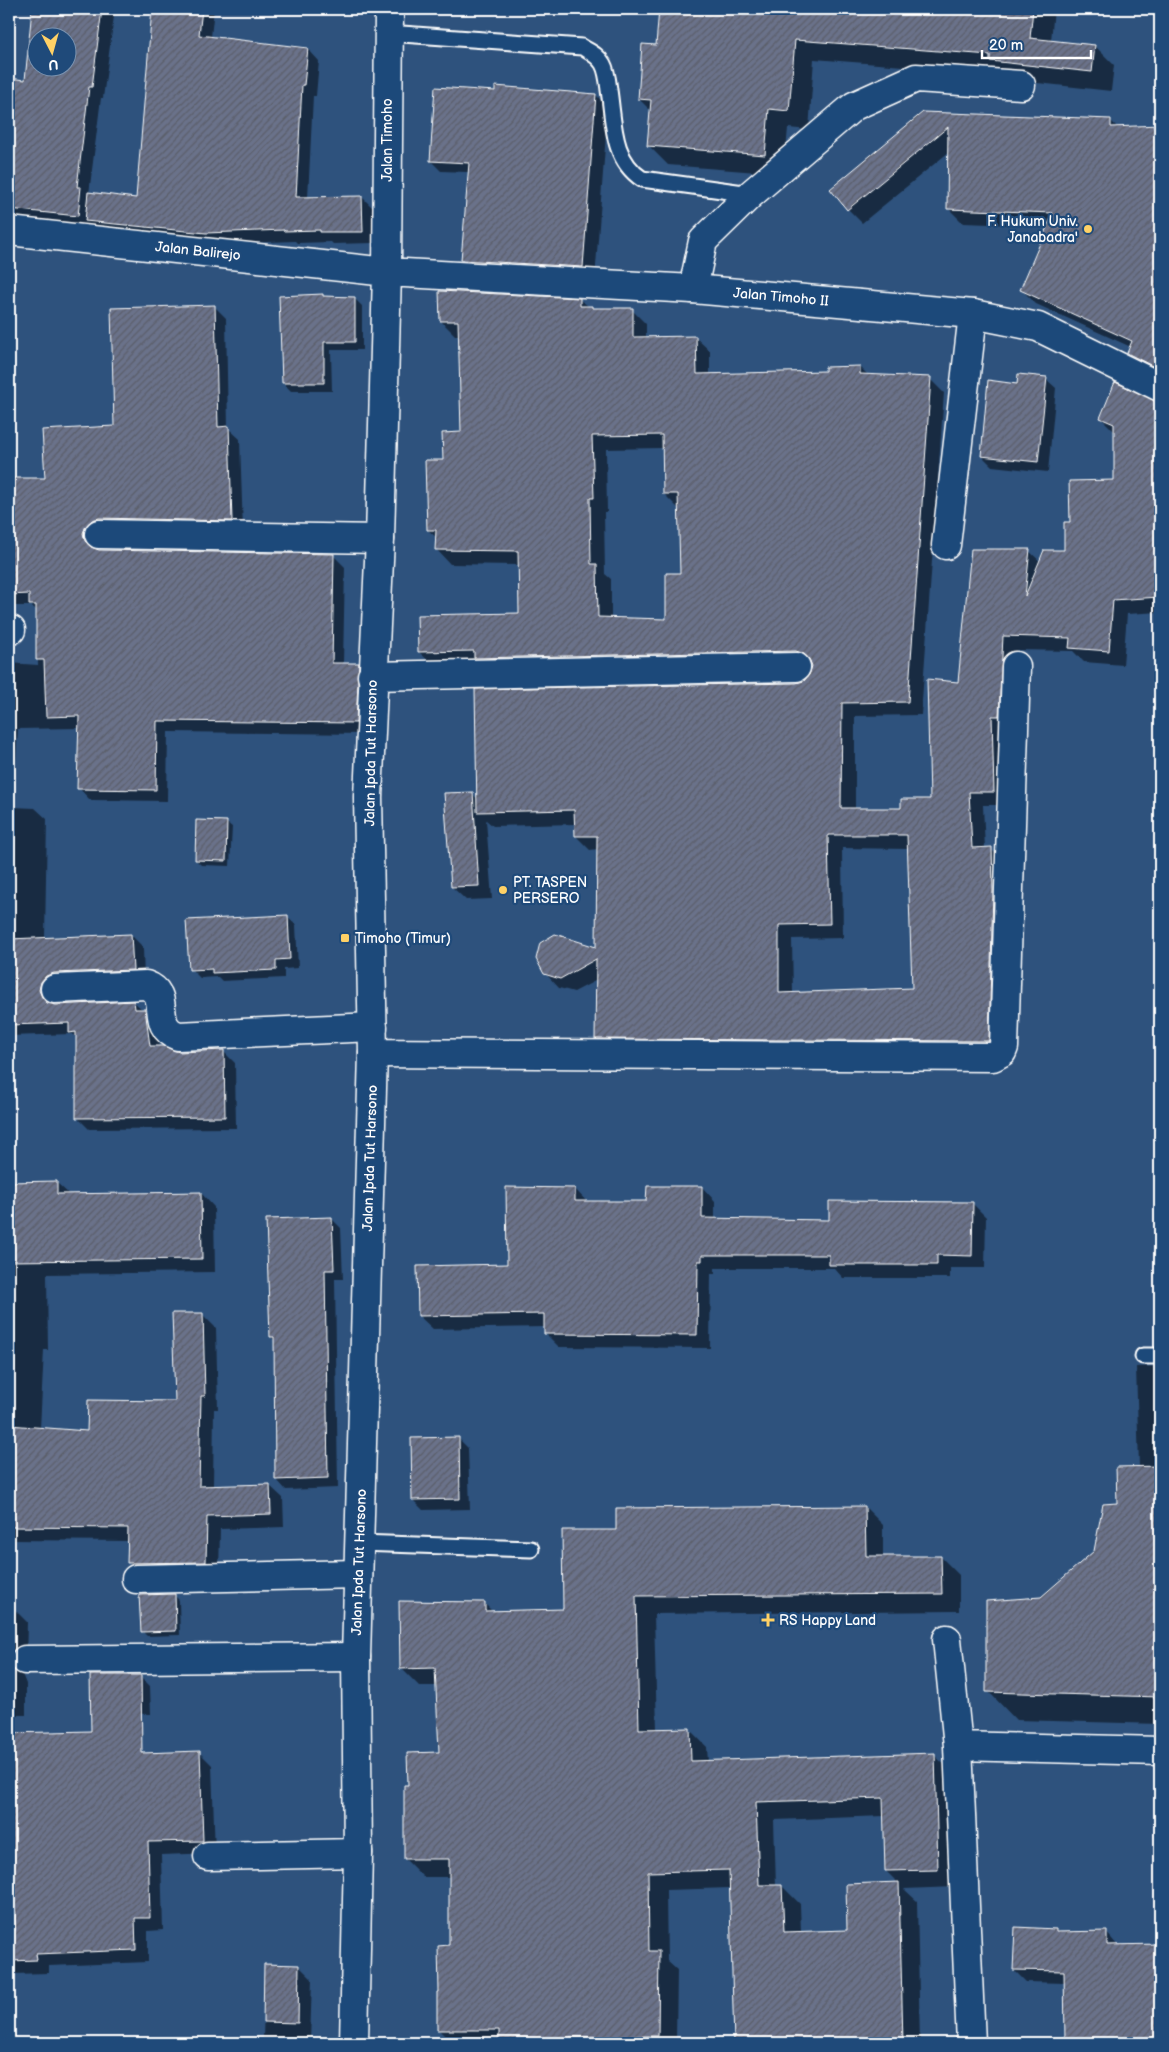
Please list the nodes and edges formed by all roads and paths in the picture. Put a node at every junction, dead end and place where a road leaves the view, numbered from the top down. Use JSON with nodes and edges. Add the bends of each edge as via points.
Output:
{"nodes":[{"id":1,"x":388,"y":21,"type":"edge"},
{"id":2,"x":1021,"y":85,"type":"dead end"},
{"id":3,"x":751,"y":194,"type":"junction"},
{"id":4,"x":9,"y":231,"type":"edge"},
{"id":5,"x":387,"y":272,"type":"junction"},
{"id":6,"x":693,"y":289,"type":"junction"},
{"id":7,"x":973,"y":314,"type":"junction"},
{"id":8,"x":1160,"y":387,"type":"edge"},
{"id":9,"x":99,"y":534,"type":"dead end"},
{"id":10,"x":380,"y":539,"type":"junction"},
{"id":11,"x":946,"y":545,"type":"dead end"},
{"id":12,"x":1016,"y":666,"type":"dead end"},
{"id":13,"x":796,"y":667,"type":"dead end"},
{"id":14,"x":372,"y":676,"type":"junction"},
{"id":15,"x":55,"y":989,"type":"dead end"},
{"id":16,"x":373,"y":1040,"type":"junction"},
{"id":17,"x":1143,"y":1356,"type":"dead end"},
{"id":18,"x":1160,"y":1356,"type":"edge"},
{"id":19,"x":359,"y":1543,"type":"junction"},
{"id":20,"x":531,"y":1549,"type":"dead end"},
{"id":21,"x":358,"y":1574,"type":"junction"},
{"id":22,"x":136,"y":1579,"type":"dead end"},
{"id":23,"x":947,"y":1639,"type":"dead end"},
{"id":24,"x":356,"y":1657,"type":"junction"},
{"id":25,"x":25,"y":1660,"type":"dead end"},
{"id":26,"x":958,"y":1746,"type":"junction"},
{"id":27,"x":1160,"y":1750,"type":"edge"},
{"id":28,"x":358,"y":1853,"type":"junction"},
{"id":29,"x":208,"y":1856,"type":"dead end"},
{"id":30,"x":354,"y":2043,"type":"edge"},
{"id":31,"x":971,"y":2043,"type":"edge"}],
"edges":[{"from":1,"to":3,"type":"lane","via":[[582,47],[604,64],[616,144],[631,172],[642,179]]},
{"from":1,"to":5,"type":"street","name":"Jalan Timoho"},
{"from":2,"to":3,"type":"street","via":[[916,78],[854,106]]},
{"from":3,"to":6,"type":"street","via":[[703,241]]},
{"from":4,"to":5,"type":"street","name":"Jalan Balirejo"},
{"from":5,"to":6,"type":"street","name":"Jalan Timoho II"},
{"from":5,"to":10,"type":"street","name":"Jalan Ipda Tut Harsono"},
{"from":6,"to":7,"type":"street","name":"Jalan Timoho II"},
{"from":7,"to":8,"type":"street","name":"Jalan Timoho II","via":[[1038,327]]},
{"from":7,"to":11,"type":"street"},
{"from":9,"to":10,"type":"street"},
{"from":10,"to":14,"type":"street","name":"Jalan Ipda Tut Harsono"},
{"from":12,"to":16,"type":"street","via":[[1004,1047],[998,1055]]},
{"from":13,"to":14,"type":"street"},
{"from":14,"to":16,"type":"street","name":"Jalan Ipda Tut Harsono","via":[[368,798]]},
{"from":15,"to":16,"type":"street","via":[[146,985],[160,996],[162,1024],[178,1036]]},
{"from":16,"to":19,"type":"street","name":"Jalan Ipda Tut Harsono"},
{"from":17,"to":18,"type":"lane"},
{"from":19,"to":20,"type":"lane"},
{"from":19,"to":21,"type":"street","name":"Jalan Ipda Tut Harsono"},
{"from":21,"to":22,"type":"street"},
{"from":21,"to":24,"type":"street","name":"Jalan Ipda Tut Harsono"},
{"from":23,"to":26,"type":"street"},
{"from":24,"to":25,"type":"street"},
{"from":24,"to":28,"type":"street","name":"Jalan Ipda Tut Harsono"},
{"from":26,"to":27,"type":"street"},
{"from":26,"to":31,"type":"street"},
{"from":28,"to":29,"type":"street"},
{"from":28,"to":30,"type":"street","name":"Jalan Ipda Tut Harsono"}]}
